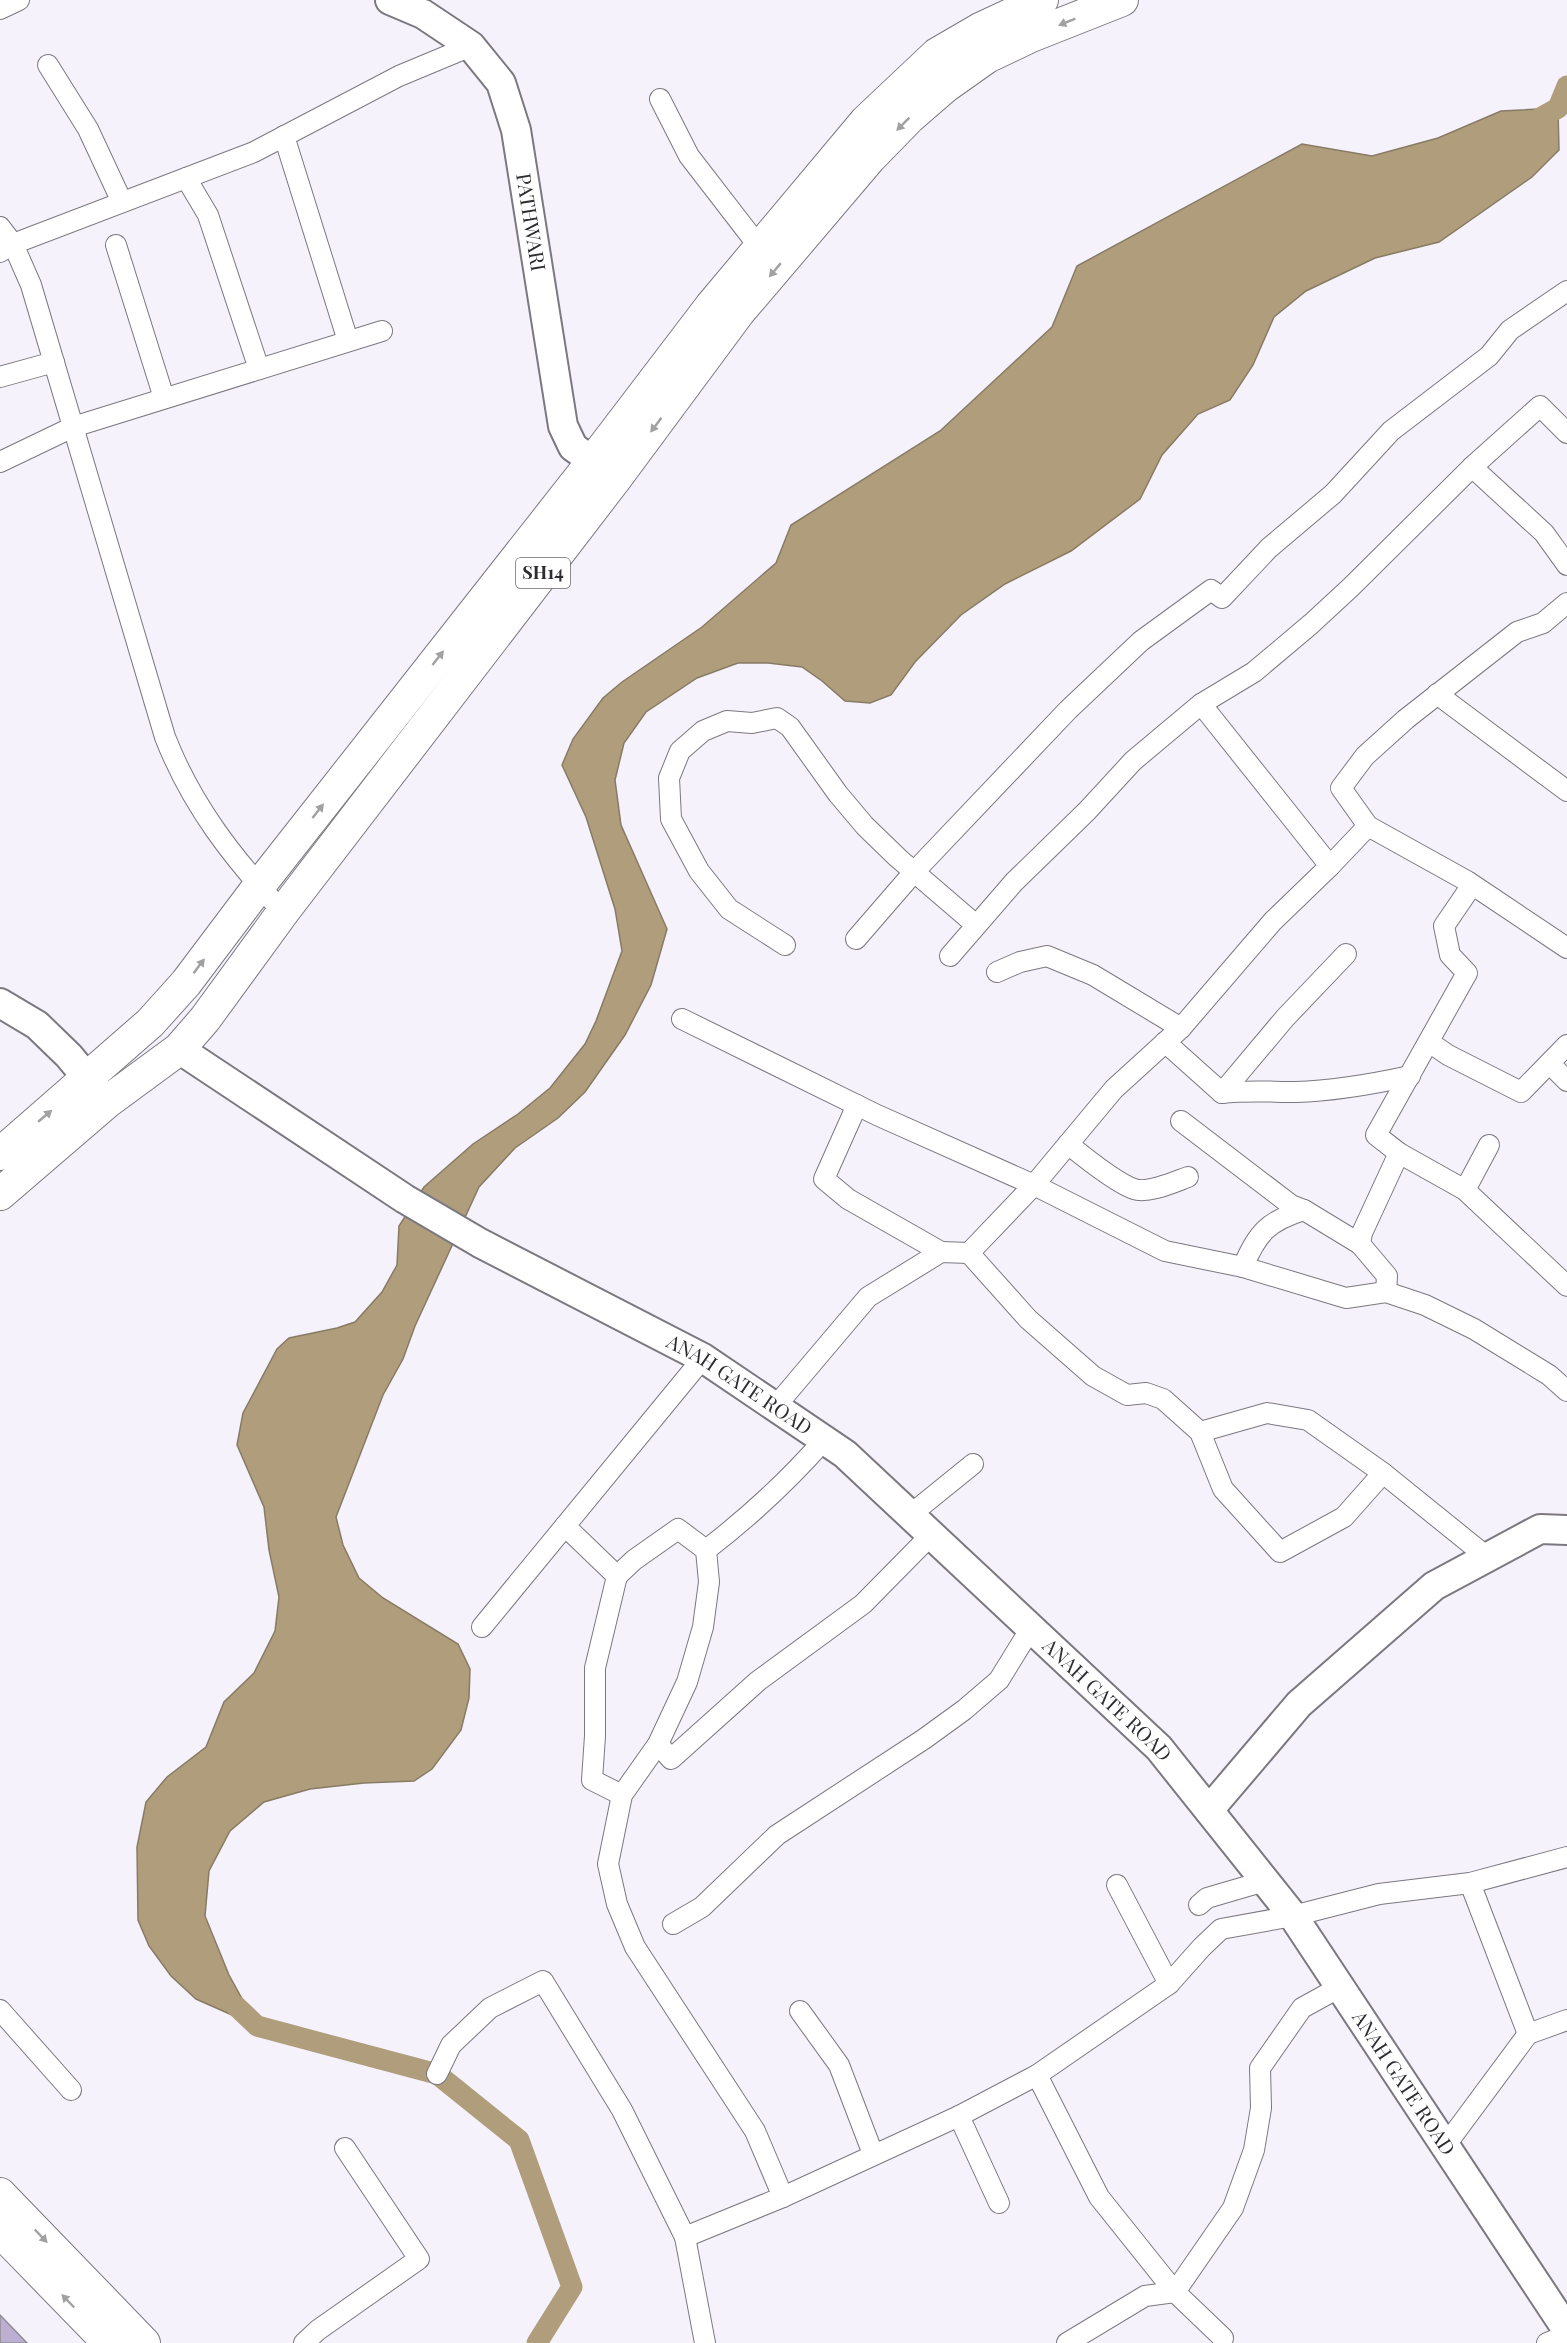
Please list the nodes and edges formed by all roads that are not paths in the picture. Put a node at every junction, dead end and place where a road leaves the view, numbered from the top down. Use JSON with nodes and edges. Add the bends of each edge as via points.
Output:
{"nodes":[{"id":1,"x":390,"y":0,"type":"edge"},
{"id":2,"x":1042,"y":0,"type":"edge"},
{"id":3,"x":1122,"y":0,"type":"edge"},
{"id":4,"x":471,"y":46,"type":"junction"},
{"id":5,"x":48,"y":65,"type":"dead end"},
{"id":6,"x":660,"y":99,"type":"dead end"},
{"id":7,"x":285,"y":136,"type":"junction"},
{"id":8,"x":186,"y":178,"type":"junction"},
{"id":9,"x":122,"y":202,"type":"junction"},
{"id":10,"x":0,"y":227,"type":"edge"},
{"id":11,"x":116,"y":245,"type":"dead end"},
{"id":12,"x":6,"y":248,"type":"edge"},
{"id":13,"x":760,"y":248,"type":"junction"},
{"id":14,"x":1567,"y":291,"type":"edge"},
{"id":15,"x":382,"y":331,"type":"dead end"},
{"id":16,"x":348,"y":341,"type":"junction"},
{"id":17,"x":54,"y":362,"type":"junction"},
{"id":18,"x":259,"y":369,"type":"junction"},
{"id":19,"x":0,"y":377,"type":"edge"},
{"id":20,"x":164,"y":398,"type":"junction"},
{"id":21,"x":73,"y":426,"type":"junction"},
{"id":22,"x":1567,"y":432,"type":"edge"},
{"id":23,"x":0,"y":462,"type":"edge"},
{"id":24,"x":1472,"y":467,"type":"junction"},
{"id":25,"x":604,"y":470,"type":"junction"},
{"id":26,"x":1567,"y":565,"type":"edge"},
{"id":27,"x":1567,"y":603,"type":"edge"},
{"id":28,"x":1437,"y":694,"type":"junction"},
{"id":29,"x":1201,"y":704,"type":"junction"},
{"id":30,"x":1567,"y":791,"type":"edge"},
{"id":31,"x":1368,"y":826,"type":"junction"},
{"id":32,"x":1330,"y":866,"type":"junction"},
{"id":33,"x":914,"y":872,"type":"junction"},
{"id":34,"x":1472,"y":885,"type":"junction"},
{"id":35,"x":259,"y":886,"type":"junction"},
{"id":36,"x":283,"y":912,"type":"junction"},
{"id":37,"x":976,"y":926,"type":"junction"},
{"id":38,"x":856,"y":939,"type":"dead end"},
{"id":39,"x":785,"y":945,"type":"dead end"},
{"id":40,"x":1567,"y":948,"type":"edge"},
{"id":41,"x":1346,"y":954,"type":"dead end"},
{"id":42,"x":950,"y":956,"type":"dead end"},
{"id":43,"x":997,"y":972,"type":"dead end"},
{"id":44,"x":0,"y":1003,"type":"edge"},
{"id":45,"x":157,"y":1015,"type":"junction"},
{"id":46,"x":682,"y":1019,"type":"dead end"},
{"id":47,"x":1181,"y":1028,"type":"junction"},
{"id":48,"x":1165,"y":1042,"type":"junction"},
{"id":49,"x":1429,"y":1042,"type":"junction"},
{"id":50,"x":182,"y":1045,"type":"junction"},
{"id":51,"x":1567,"y":1045,"type":"edge"},
{"id":52,"x":121,"y":1048,"type":"junction"},
{"id":53,"x":1550,"y":1064,"type":"junction"},
{"id":54,"x":144,"y":1075,"type":"junction"},
{"id":55,"x":1410,"y":1076,"type":"junction"},
{"id":56,"x":87,"y":1079,"type":"junction"},
{"id":57,"x":1567,"y":1081,"type":"edge"},
{"id":58,"x":1222,"y":1093,"type":"junction"},
{"id":59,"x":107,"y":1102,"type":"junction"},
{"id":60,"x":857,"y":1105,"type":"junction"},
{"id":61,"x":1181,"y":1120,"type":"dead end"},
{"id":62,"x":1068,"y":1144,"type":"junction"},
{"id":63,"x":1489,"y":1145,"type":"dead end"},
{"id":64,"x":1399,"y":1153,"type":"junction"},
{"id":65,"x":0,"y":1154,"type":"edge"},
{"id":66,"x":1188,"y":1177,"type":"dead end"},
{"id":67,"x":1034,"y":1185,"type":"junction"},
{"id":68,"x":1465,"y":1190,"type":"junction"},
{"id":69,"x":0,"y":1194,"type":"edge"},
{"id":70,"x":1304,"y":1210,"type":"junction"},
{"id":71,"x":1360,"y":1244,"type":"junction"},
{"id":72,"x":941,"y":1252,"type":"junction"},
{"id":73,"x":969,"y":1253,"type":"junction"},
{"id":74,"x":1243,"y":1267,"type":"junction"},
{"id":75,"x":1567,"y":1286,"type":"edge"},
{"id":76,"x":1386,"y":1292,"type":"junction"},
{"id":77,"x":703,"y":1358,"type":"junction"},
{"id":78,"x":1558,"y":1372,"type":"edge"},
{"id":79,"x":1567,"y":1391,"type":"edge"},
{"id":80,"x":775,"y":1407,"type":"junction"},
{"id":81,"x":1200,"y":1432,"type":"junction"},
{"id":82,"x":824,"y":1440,"type":"junction"},
{"id":83,"x":973,"y":1464,"type":"dead end"},
{"id":84,"x":1383,"y":1473,"type":"junction"},
{"id":85,"x":910,"y":1515,"type":"junction"},
{"id":86,"x":565,"y":1526,"type":"junction"},
{"id":87,"x":1567,"y":1530,"type":"edge"},
{"id":88,"x":931,"y":1535,"type":"junction"},
{"id":89,"x":706,"y":1550,"type":"junction"},
{"id":90,"x":1487,"y":1557,"type":"junction"},
{"id":91,"x":617,"y":1576,"type":"junction"},
{"id":92,"x":482,"y":1627,"type":"dead end"},
{"id":93,"x":1031,"y":1628,"type":"junction"},
{"id":94,"x":658,"y":1744,"type":"junction"},
{"id":95,"x":622,"y":1795,"type":"junction"},
{"id":96,"x":1209,"y":1810,"type":"junction"},
{"id":97,"x":1567,"y":1857,"type":"edge"},
{"id":98,"x":1265,"y":1881,"type":"junction"},
{"id":99,"x":1470,"y":1883,"type":"junction"},
{"id":100,"x":1117,"y":1885,"type":"dead end"},
{"id":101,"x":1200,"y":1905,"type":"dead end"},
{"id":102,"x":1293,"y":1916,"type":"junction"},
{"id":103,"x":673,"y":1924,"type":"dead end"},
{"id":104,"x":1169,"y":1984,"type":"junction"},
{"id":105,"x":1340,"y":1987,"type":"junction"},
{"id":106,"x":0,"y":2010,"type":"edge"},
{"id":107,"x":800,"y":2011,"type":"dead end"},
{"id":108,"x":1567,"y":2020,"type":"edge"},
{"id":109,"x":1528,"y":2034,"type":"junction"},
{"id":110,"x":437,"y":2074,"type":"dead end"},
{"id":111,"x":1037,"y":2075,"type":"junction"},
{"id":112,"x":71,"y":2090,"type":"dead end"},
{"id":113,"x":959,"y":2116,"type":"junction"},
{"id":114,"x":1445,"y":2146,"type":"junction"},
{"id":115,"x":345,"y":2148,"type":"dead end"},
{"id":116,"x":873,"y":2154,"type":"junction"},
{"id":117,"x":0,"y":2194,"type":"edge"},
{"id":118,"x":783,"y":2197,"type":"junction"},
{"id":119,"x":999,"y":2203,"type":"dead end"},
{"id":120,"x":0,"y":2230,"type":"edge"},
{"id":121,"x":685,"y":2236,"type":"junction"},
{"id":122,"x":1175,"y":2292,"type":"junction"},
{"id":123,"x":1567,"y":2330,"type":"edge"},
{"id":124,"x":1567,"y":2335,"type":"edge"},
{"id":125,"x":1223,"y":2338,"type":"dead end"},
{"id":126,"x":109,"y":2343,"type":"edge"},
{"id":127,"x":144,"y":2343,"type":"edge"},
{"id":128,"x":304,"y":2343,"type":"edge"},
{"id":129,"x":705,"y":2343,"type":"edge"},
{"id":130,"x":1067,"y":2343,"type":"edge"},
{"id":131,"x":1547,"y":2343,"type":"edge"}],
"edges":[{"from":1,"to":4,"type":"street","name":"PATHWARI","via":[[423,14]]},
{"from":2,"to":13,"type":"main road","number":"SH14","via":[[937,54],[866,121]]},
{"from":3,"to":25,"type":"main road","number":"SH14","one_way":true,"via":[[987,57],[909,118],[870,158]]},
{"from":4,"to":7,"type":"street","via":[[399,76]]},
{"from":4,"to":25,"type":"street","name":"PATHWARI","via":[[501,84],[516,130],[563,426],[573,447]]},
{"from":5,"to":9,"type":"street","via":[[88,129]]},
{"from":6,"to":13,"type":"street","via":[[689,156]]},
{"from":7,"to":8,"type":"street"},
{"from":7,"to":16,"type":"street"},
{"from":8,"to":9,"type":"street"},
{"from":8,"to":18,"type":"street","via":[[208,215]]},
{"from":9,"to":12,"type":"street"},
{"from":10,"to":12,"type":"street"},
{"from":11,"to":20,"type":"street"},
{"from":12,"to":17,"type":"street","via":[[31,285]]},
{"from":13,"to":25,"type":"main road","number":"SH14","via":[[711,306]]},
{"from":14,"to":33,"type":"street","via":[[1510,330],[1489,356],[1391,431],[1333,494],[1269,548],[1222,598],[1211,590],[1142,641],[1068,710]]},
{"from":15,"to":16,"type":"street"},
{"from":16,"to":18,"type":"street"},
{"from":17,"to":19,"type":"street"},
{"from":17,"to":21,"type":"street"},
{"from":18,"to":20,"type":"street"},
{"from":20,"to":21,"type":"street"},
{"from":21,"to":23,"type":"street"},
{"from":21,"to":35,"type":"street","via":[[178,771],[224,844]]},
{"from":22,"to":24,"type":"street","via":[[1540,406]]},
{"from":24,"to":26,"type":"street","via":[[1544,533]]},
{"from":24,"to":29,"type":"street","via":[[1311,624],[1254,672]]},
{"from":35,"to":25,"type":"main road","number":"SH14","one_way":true},
{"from":25,"to":36,"type":"main road","number":"SH14"},
{"from":27,"to":28,"type":"street","via":[[1543,623],[1517,632]]},
{"from":28,"to":30,"type":"street"},
{"from":28,"to":31,"type":"street","via":[[1365,756],[1341,788]]},
{"from":29,"to":32,"type":"street"},
{"from":29,"to":37,"type":"street","via":[[1133,761]]},
{"from":31,"to":32,"type":"street"},
{"from":31,"to":34,"type":"street"},
{"from":32,"to":47,"type":"street","via":[[1273,921]]},
{"from":33,"to":37,"type":"street"},
{"from":33,"to":38,"type":"street"},
{"from":33,"to":39,"type":"street","via":[[865,826],[790,728],[777,718],[752,723],[727,721],[703,731],[680,751],[669,778],[671,819],[699,871],[729,909]]},
{"from":34,"to":40,"type":"street"},
{"from":34,"to":49,"type":"street","via":[[1444,926],[1450,955],[1467,973]]},
{"from":35,"to":36,"type":"street"},
{"from":45,"to":35,"type":"main road","number":"SH14","one_way":true},
{"from":36,"to":50,"type":"main road","number":"SH14"},
{"from":37,"to":42,"type":"street"},
{"from":41,"to":58,"type":"street"},
{"from":43,"to":47,"type":"street","via":[[1047,957],[1093,975]]},
{"from":44,"to":56,"type":"street","via":[[37,1025]]},
{"from":45,"to":50,"type":"main road","via":[[167,1008],[185,1013],[191,1030]]},
{"from":45,"to":52,"type":"main road","number":"SH14"},
{"from":46,"to":60,"type":"street"},
{"from":47,"to":48,"type":"street"},
{"from":48,"to":58,"type":"street"},
{"from":48,"to":62,"type":"street","via":[[1114,1089]]},
{"from":49,"to":53,"type":"street","via":[[1521,1092]]},
{"from":49,"to":55,"type":"street"},
{"from":50,"to":54,"type":"main road","number":"SH14"},
{"from":50,"to":77,"type":"street","name":"ANAH GATE ROAD","via":[[405,1199],[480,1243]]},
{"from":51,"to":53,"type":"street"},
{"from":52,"to":54,"type":"main road","via":[[116,1063],[120,1073],[129,1078]]},
{"from":52,"to":56,"type":"main road","number":"SH14"},
{"from":53,"to":57,"type":"street"},
{"from":54,"to":59,"type":"main road","number":"SH14"},
{"from":55,"to":58,"type":"street","via":[[1298,1092]]},
{"from":55,"to":64,"type":"street","via":[[1376,1135]]},
{"from":56,"to":59,"type":"street"},
{"from":65,"to":56,"type":"main road","number":"SH14","one_way":true},
{"from":59,"to":69,"type":"main road","number":"SH14"},
{"from":60,"to":67,"type":"street"},
{"from":60,"to":72,"type":"street","via":[[824,1179],[848,1199]]},
{"from":61,"to":70,"type":"street","via":[[1291,1205]]},
{"from":62,"to":66,"type":"street","via":[[1135,1190],[1163,1187]]},
{"from":62,"to":67,"type":"street"},
{"from":63,"to":68,"type":"street"},
{"from":64,"to":68,"type":"street"},
{"from":64,"to":71,"type":"street"},
{"from":67,"to":73,"type":"street"},
{"from":67,"to":74,"type":"street","via":[[1166,1251]]},
{"from":68,"to":75,"type":"street"},
{"from":70,"to":71,"type":"street"},
{"from":70,"to":74,"type":"street","via":[[1265,1228]]},
{"from":71,"to":76,"type":"street","via":[[1387,1276]]},
{"from":72,"to":73,"type":"street"},
{"from":72,"to":80,"type":"street","via":[[868,1297]]},
{"from":73,"to":81,"type":"street","via":[[1028,1319],[1093,1376],[1127,1395],[1146,1393],[1163,1399]]},
{"from":74,"to":76,"type":"street","via":[[1346,1298]]},
{"from":76,"to":78,"type":"street","via":[[1425,1305]]},
{"from":77,"to":80,"type":"street","name":"ANAH GATE ROAD"},
{"from":77,"to":86,"type":"street"},
{"from":78,"to":79,"type":"street"},
{"from":80,"to":82,"type":"street","name":"ANAH GATE ROAD"},
{"from":81,"to":84,"type":"street","via":[[1267,1413],[1308,1420]]},
{"from":81,"to":84,"type":"street","via":[[1223,1490],[1280,1552],[1344,1517]]},
{"from":82,"to":85,"type":"street","name":"ANAH GATE ROAD","via":[[845,1454]]},
{"from":82,"to":89,"type":"street","via":[[744,1521]]},
{"from":83,"to":85,"type":"street"},
{"from":84,"to":90,"type":"street"},
{"from":85,"to":88,"type":"street","name":"ANAH GATE ROAD"},
{"from":86,"to":91,"type":"street"},
{"from":86,"to":92,"type":"street"},
{"from":87,"to":90,"type":"street","via":[[1540,1529]]},
{"from":88,"to":93,"type":"street","name":"ANAH GATE ROAD"},
{"from":88,"to":94,"type":"street","via":[[863,1604],[758,1681],[671,1759]]},
{"from":89,"to":91,"type":"street","via":[[678,1529]]},
{"from":89,"to":94,"type":"street","via":[[709,1582],[703,1627],[687,1682]]},
{"from":90,"to":96,"type":"street","via":[[1434,1586],[1299,1704]]},
{"from":91,"to":95,"type":"street","via":[[595,1668],[592,1780]]},
{"from":93,"to":96,"type":"street","name":"ANAH GATE ROAD","via":[[1159,1748]]},
{"from":93,"to":103,"type":"street","via":[[999,1680],[964,1710],[777,1835],[702,1907]]},
{"from":94,"to":95,"type":"street"},
{"from":95,"to":118,"type":"street","via":[[608,1864],[616,1904],[653,1977],[755,2131]]},
{"from":96,"to":98,"type":"street","name":"ANAH GATE ROAD"},
{"from":97,"to":99,"type":"street"},
{"from":98,"to":101,"type":"street","via":[[1207,1898]]},
{"from":98,"to":102,"type":"street","name":"ANAH GATE ROAD"},
{"from":99,"to":102,"type":"street","via":[[1379,1894]]},
{"from":99,"to":109,"type":"street"},
{"from":100,"to":104,"type":"street"},
{"from":102,"to":104,"type":"street","via":[[1221,1929]]},
{"from":102,"to":105,"type":"street","name":"ANAH GATE ROAD"},
{"from":104,"to":111,"type":"street"},
{"from":105,"to":114,"type":"street","name":"ANAH GATE ROAD"},
{"from":105,"to":122,"type":"street","via":[[1302,2008],[1260,2068],[1261,2108],[1254,2150],[1233,2208]]},
{"from":106,"to":112,"type":"street"},
{"from":107,"to":116,"type":"street","via":[[839,2065]]},
{"from":108,"to":109,"type":"street"},
{"from":109,"to":114,"type":"street"},
{"from":110,"to":121,"type":"street","via":[[451,2045],[490,2008],[543,1981],[622,2110]]},
{"from":111,"to":113,"type":"street"},
{"from":111,"to":122,"type":"street","via":[[1099,2197]]},
{"from":113,"to":116,"type":"street"},
{"from":113,"to":119,"type":"street"},
{"from":114,"to":123,"type":"street","name":"ANAH GATE ROAD"},
{"from":115,"to":128,"type":"street","via":[[419,2259]]},
{"from":116,"to":118,"type":"street"},
{"from":117,"to":127,"type":"main road","one_way":true},
{"from":118,"to":121,"type":"street"},
{"from":126,"to":120,"type":"main road","one_way":true},
{"from":121,"to":129,"type":"street"},
{"from":122,"to":125,"type":"street"},
{"from":122,"to":130,"type":"street","via":[[1145,2296]]},
{"from":124,"to":131,"type":"street"}]}
